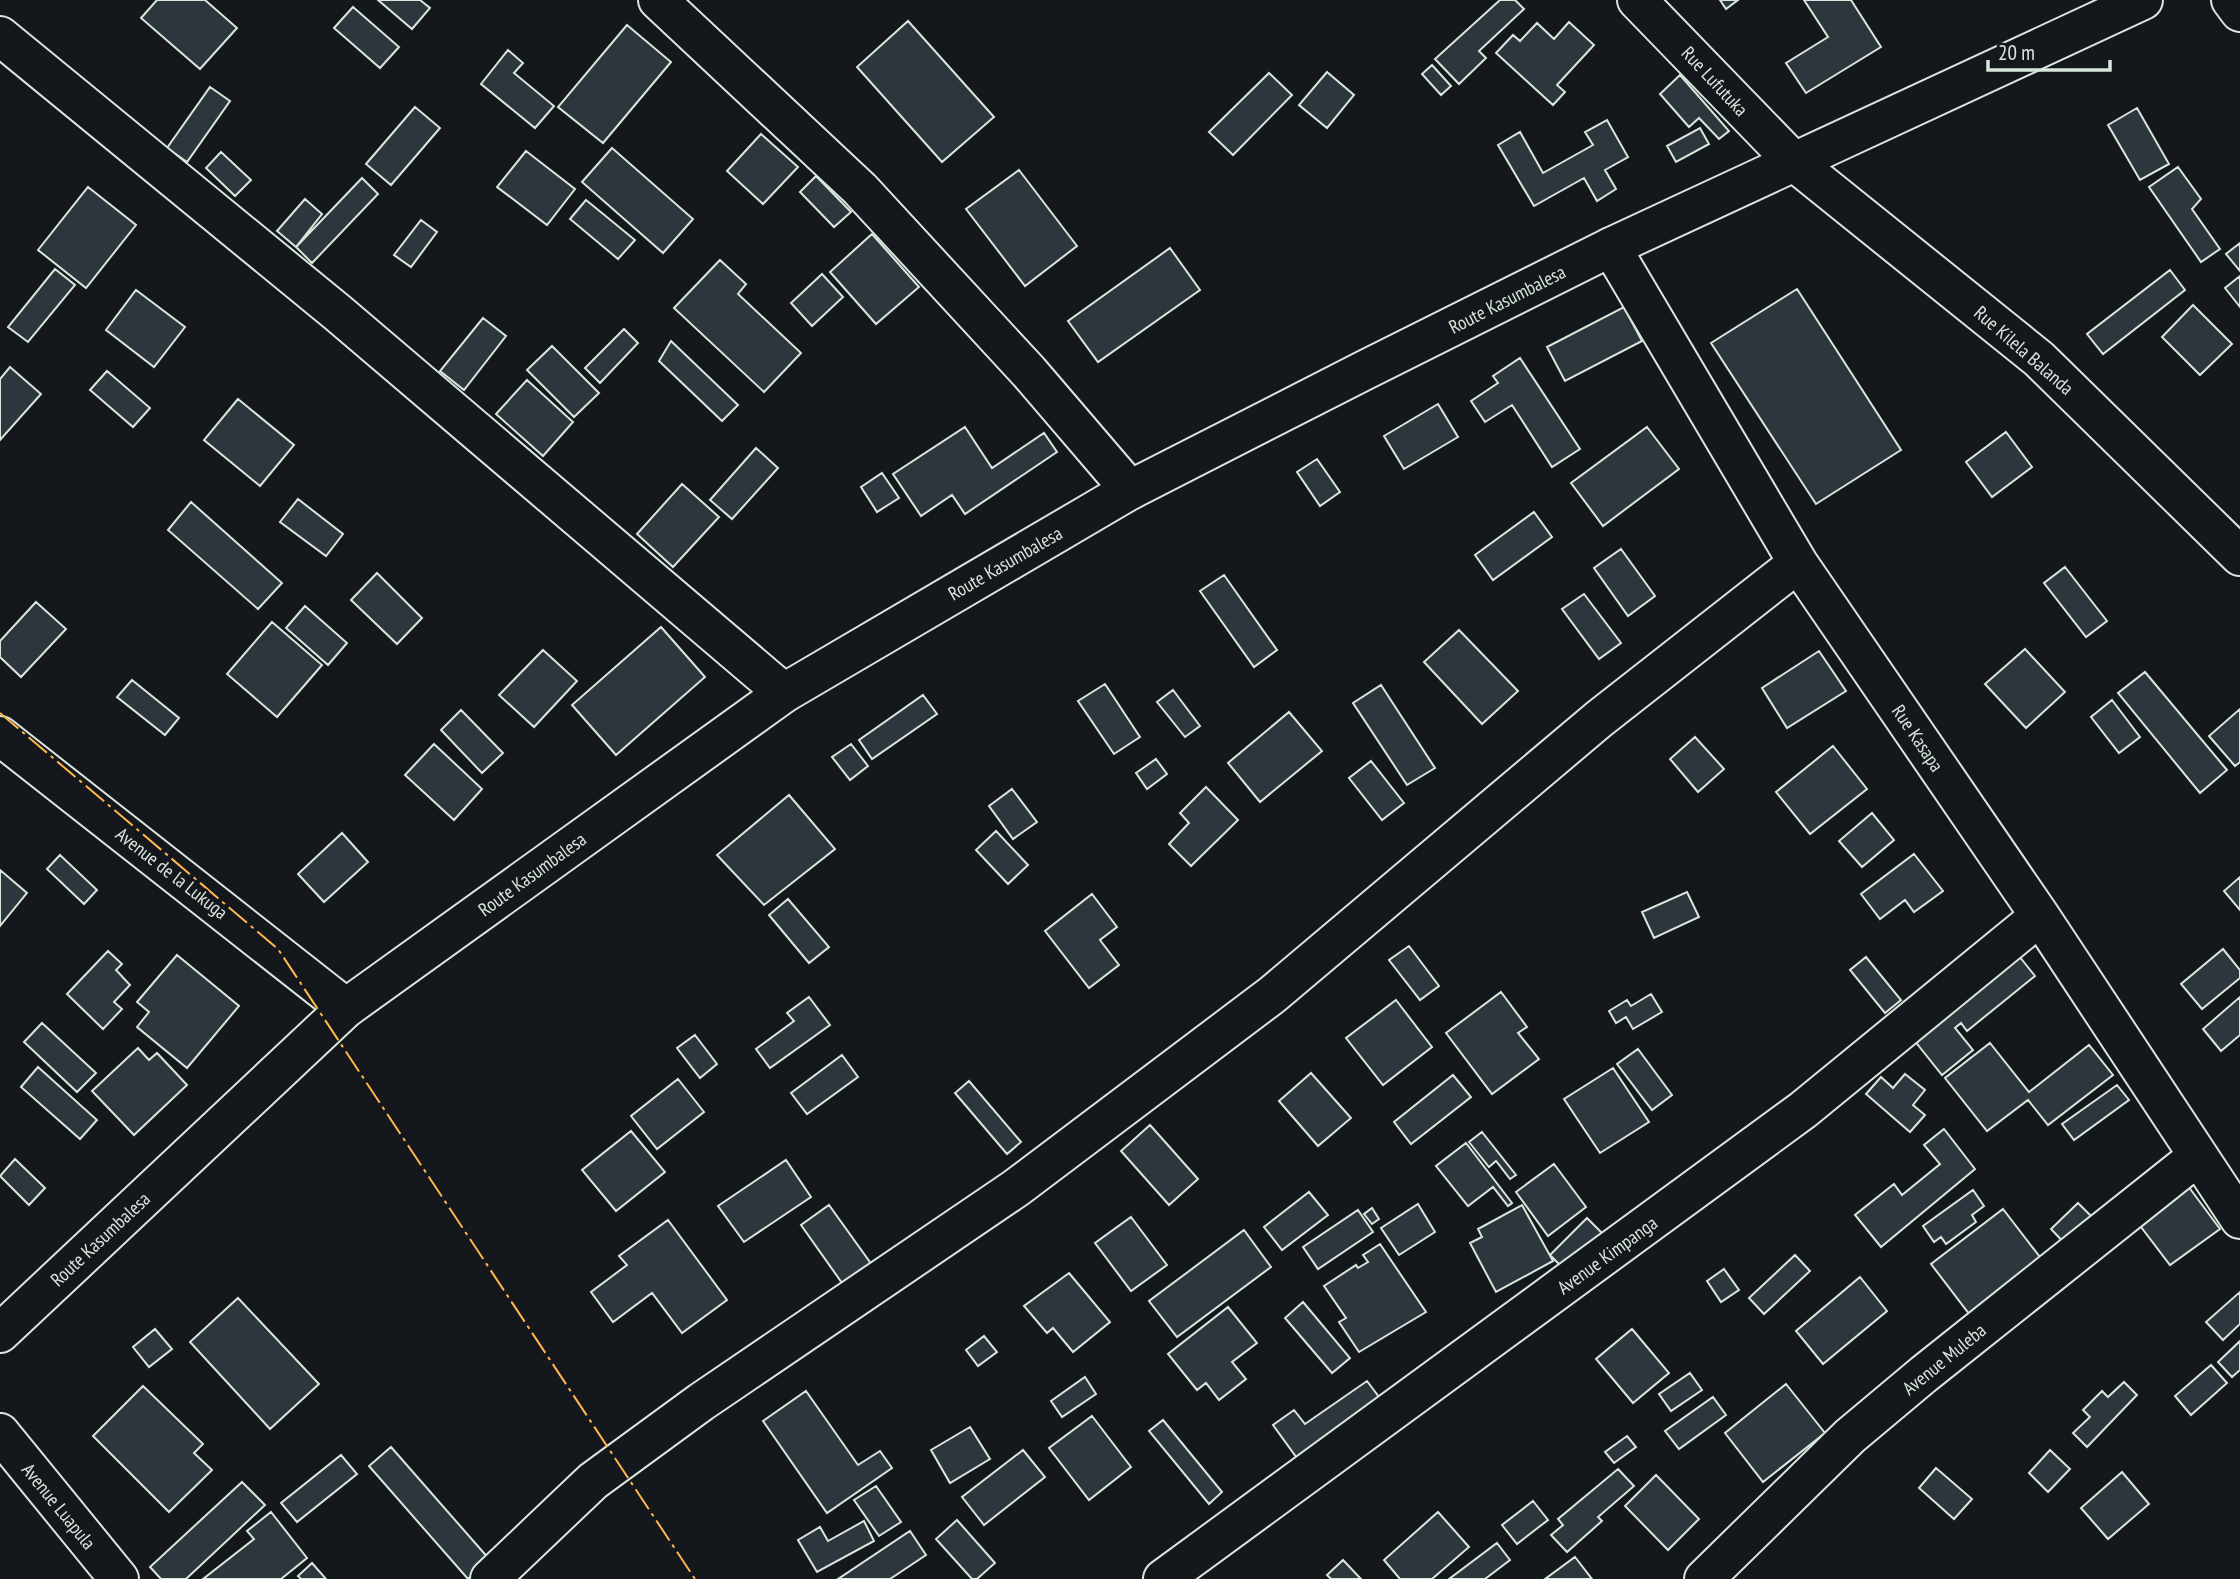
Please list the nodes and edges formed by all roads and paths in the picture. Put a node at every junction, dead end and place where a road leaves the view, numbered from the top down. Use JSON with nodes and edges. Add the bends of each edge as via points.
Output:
{"nodes":[{"id":1,"x":658,"y":0,"type":"edge"},
{"id":2,"x":1637,"y":0,"type":"edge"},
{"id":3,"x":2231,"y":0,"type":"edge"},
{"id":4,"x":2136,"y":2,"type":"edge"},
{"id":5,"x":2240,"y":12,"type":"edge"},
{"id":6,"x":0,"y":36,"type":"edge"},
{"id":7,"x":1793,"y":161,"type":"junction"},
{"id":8,"x":1611,"y":247,"type":"junction"},
{"id":9,"x":1130,"y":490,"type":"junction"},
{"id":10,"x":2240,"y":556,"type":"edge"},
{"id":11,"x":1798,"y":563,"type":"junction"},
{"id":12,"x":784,"y":693,"type":"junction"},
{"id":13,"x":0,"y":736,"type":"edge"},
{"id":14,"x":2040,"y":916,"type":"junction"},
{"id":15,"x":346,"y":1008,"type":"junction"},
{"id":16,"x":2198,"y":1156,"type":"junction"},
{"id":17,"x":2240,"y":1219,"type":"edge"},
{"id":18,"x":0,"y":1333,"type":"edge"},
{"id":19,"x":0,"y":1433,"type":"edge"},
{"id":20,"x":119,"y":1579,"type":"edge"},
{"id":21,"x":490,"y":1579,"type":"edge"},
{"id":22,"x":1163,"y":1579,"type":"edge"},
{"id":23,"x":1704,"y":1579,"type":"edge"}],
"edges":[{"from":1,"to":9,"type":"main road","via":[[860,189],[1029,372]]},
{"from":2,"to":7,"type":"main road","name":"Rue Lufutuka"},
{"from":3,"to":5,"type":"main road"},
{"from":4,"to":7,"type":"main road","name":"Route Kasumbalesa"},
{"from":6,"to":12,"type":"main road","via":[[348,322]]},
{"from":7,"to":8,"type":"main road","name":"Route Kasumbalesa"},
{"from":7,"to":10,"type":"main road","name":"Rue Kilela Balanda","via":[[2039,359]]},
{"from":8,"to":9,"type":"main road","name":"Route Kasumbalesa"},
{"from":8,"to":11,"type":"main road","name":"Rue Kasapa"},
{"from":9,"to":12,"type":"main road","name":"Route Kasumbalesa"},
{"from":11,"to":14,"type":"main road","name":"Rue Kasapa"},
{"from":11,"to":21,"type":"main road","via":[[1599,719],[1272,995],[1016,1188],[593,1481]]},
{"from":12,"to":15,"type":"main road","name":"Route Kasumbalesa"},
{"from":13,"to":15,"type":"main road","name":"Avenue de la Lukuga"},
{"from":14,"to":16,"type":"main road","name":"Rue Kasapa"},
{"from":14,"to":22,"type":"main road","name":"Avenue Kimpanga","via":[[1803,1111]]},
{"from":15,"to":18,"type":"main road","name":"Route Kasumbalesa"},
{"from":16,"to":17,"type":"main road","name":"Rue Kasapa"},
{"from":16,"to":23,"type":"main road","name":"Avenue Muleba","via":[[1861,1427]]},
{"from":19,"to":20,"type":"main road","name":"Avenue Luapula"}]}
